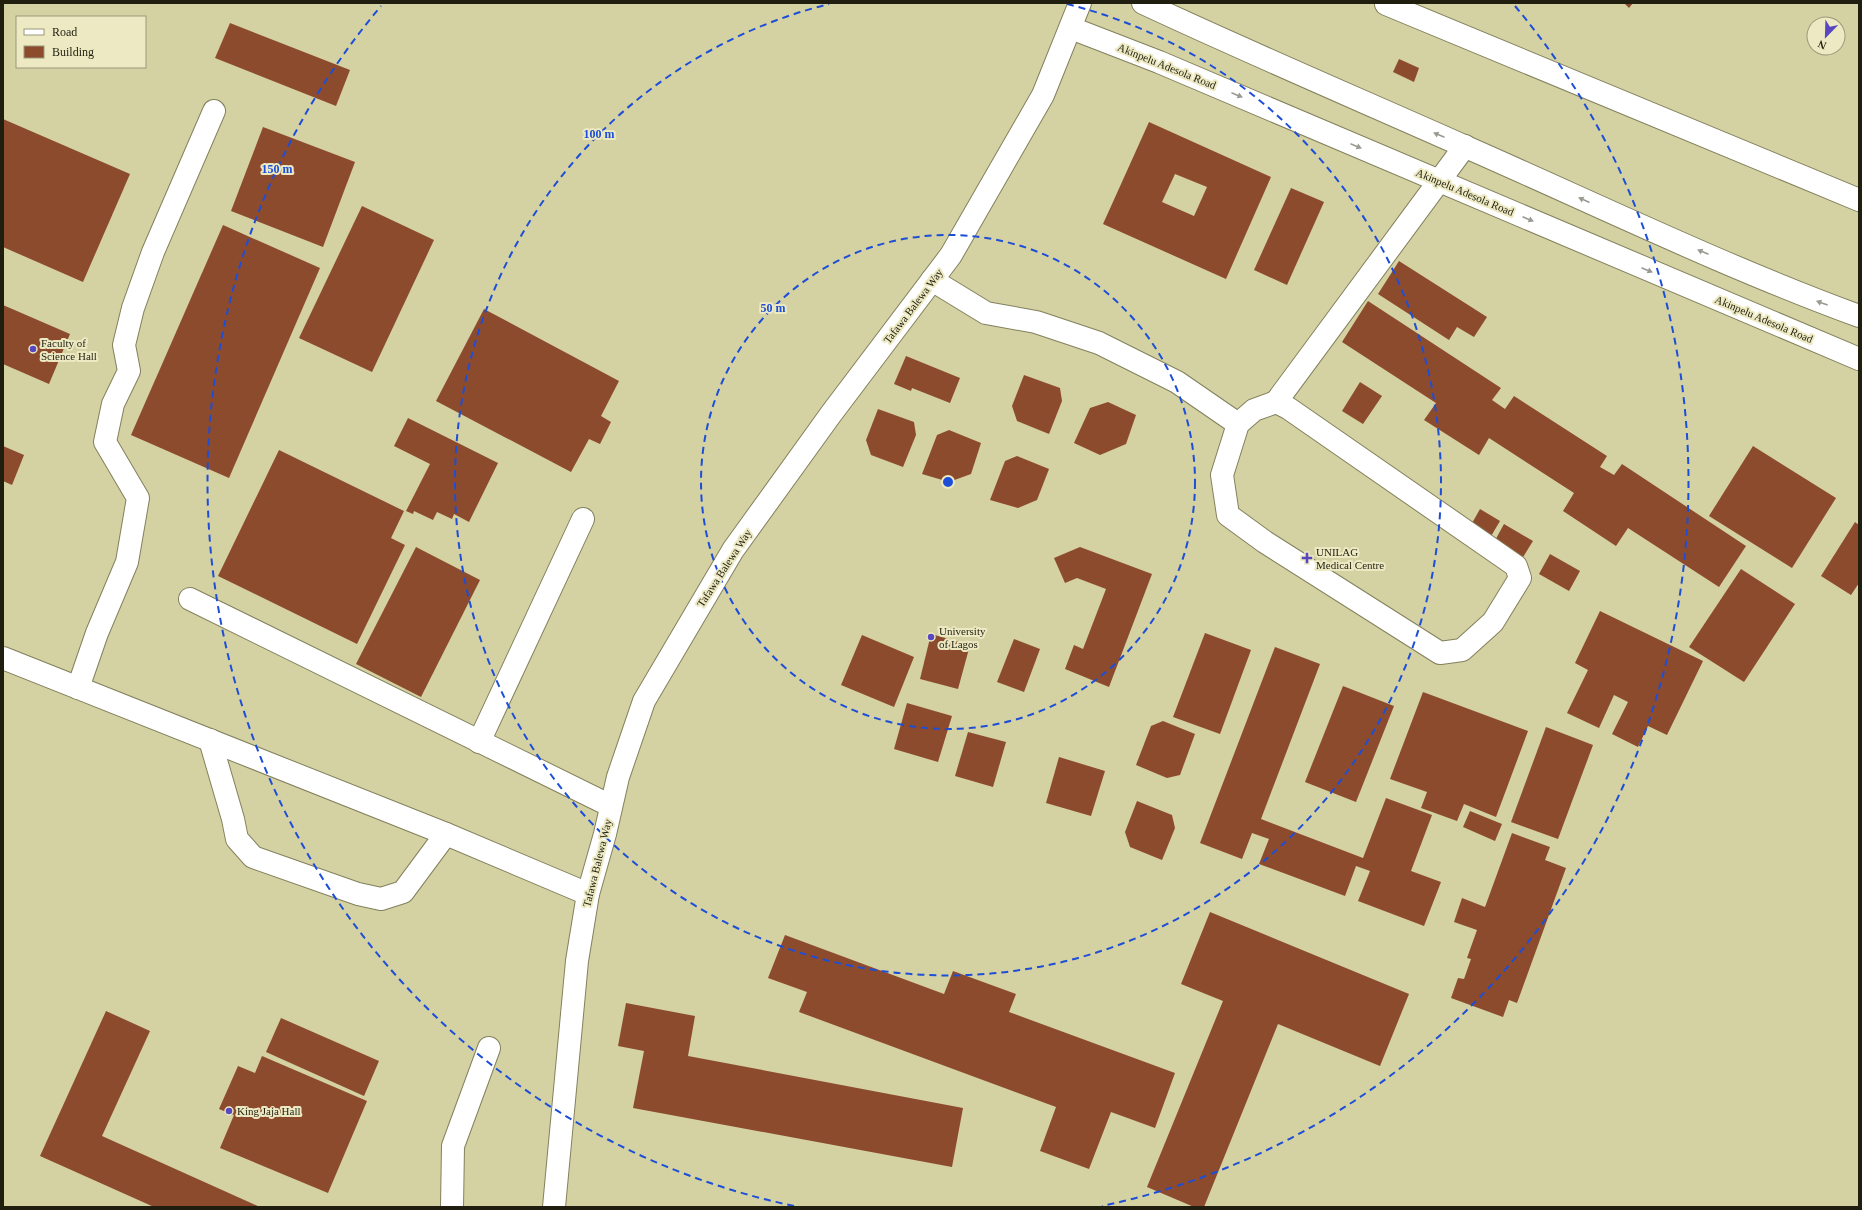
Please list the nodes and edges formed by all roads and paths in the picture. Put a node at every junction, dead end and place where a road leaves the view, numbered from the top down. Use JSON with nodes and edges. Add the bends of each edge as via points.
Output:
{"nodes":[{"id":1,"x":1080,"y":3,"type":"edge"},
{"id":2,"x":1143,"y":3,"type":"edge"},
{"id":3,"x":1386,"y":4,"type":"dead end"},
{"id":4,"x":1071,"y":28,"type":"junction"},
{"id":5,"x":214,"y":111,"type":"dead end"},
{"id":6,"x":1465,"y":146,"type":"junction"},
{"id":7,"x":1439,"y":181,"type":"junction"},
{"id":8,"x":1859,"y":200,"type":"edge"},
{"id":9,"x":932,"y":280,"type":"junction"},
{"id":10,"x":1859,"y":316,"type":"edge"},
{"id":11,"x":1859,"y":359,"type":"edge"},
{"id":12,"x":1276,"y":402,"type":"junction"},
{"id":13,"x":1238,"y":424,"type":"junction"},
{"id":14,"x":582,"y":519,"type":"dead end"},
{"id":15,"x":190,"y":598,"type":"dead end"},
{"id":16,"x":3,"y":658,"type":"edge"},
{"id":17,"x":78,"y":688,"type":"junction"},
{"id":18,"x":210,"y":740,"type":"junction"},
{"id":19,"x":479,"y":742,"type":"junction"},
{"id":20,"x":611,"y":806,"type":"junction"},
{"id":21,"x":446,"y":834,"type":"junction"},
{"id":22,"x":588,"y":894,"type":"junction"},
{"id":23,"x":489,"y":1048,"type":"dead end"},
{"id":24,"x":452,"y":1207,"type":"edge"},
{"id":25,"x":554,"y":1207,"type":"edge"}],
"edges":[{"from":1,"to":4,"type":"street","name":"Tafawa Balewa Way"},
{"from":6,"to":2,"type":"street","one_way":true,"via":[[1243,50]]},
{"from":3,"to":8,"type":"street"},
{"from":4,"to":7,"type":"street","name":"Akinpelu Adesola Road","one_way":true,"via":[[1159,62]]},
{"from":4,"to":9,"type":"street","name":"Tafawa Balewa Way","via":[[1043,95],[952,255]]},
{"from":5,"to":17,"type":"street","via":[[153,252],[132,308],[124,345],[129,371],[113,404],[105,442],[138,498],[127,562],[97,633]]},
{"from":6,"to":7,"type":"street"},
{"from":10,"to":6,"type":"street","one_way":true,"via":[[1815,300]]},
{"from":7,"to":11,"type":"street","name":"Akinpelu Adesola Road","one_way":true},
{"from":7,"to":12,"type":"street"},
{"from":9,"to":13,"type":"street","via":[[986,313],[1036,322],[1099,343],[1177,382]]},
{"from":9,"to":20,"type":"street","name":"Tafawa Balewa Way","via":[[733,550],[644,701],[618,777]]},
{"from":12,"to":13,"type":"street","via":[[1254,410]]},
{"from":12,"to":13,"type":"street","via":[[1516,566],[1520,578],[1493,622],[1462,650],[1440,653],[1265,542],[1228,515],[1222,475]]},
{"from":14,"to":19,"type":"street"},
{"from":15,"to":19,"type":"street"},
{"from":16,"to":17,"type":"street"},
{"from":17,"to":18,"type":"street"},
{"from":18,"to":21,"type":"street"},
{"from":18,"to":21,"type":"street","via":[[237,839],[253,857],[381,900],[403,892]]},
{"from":19,"to":20,"type":"street"},
{"from":20,"to":22,"type":"street","name":"Tafawa Balewa Way"},
{"from":21,"to":22,"type":"street"},
{"from":22,"to":25,"type":"street","name":"Tafawa Balewa Way","via":[[577,961]]},
{"from":23,"to":24,"type":"street","via":[[453,1146]]}]}
